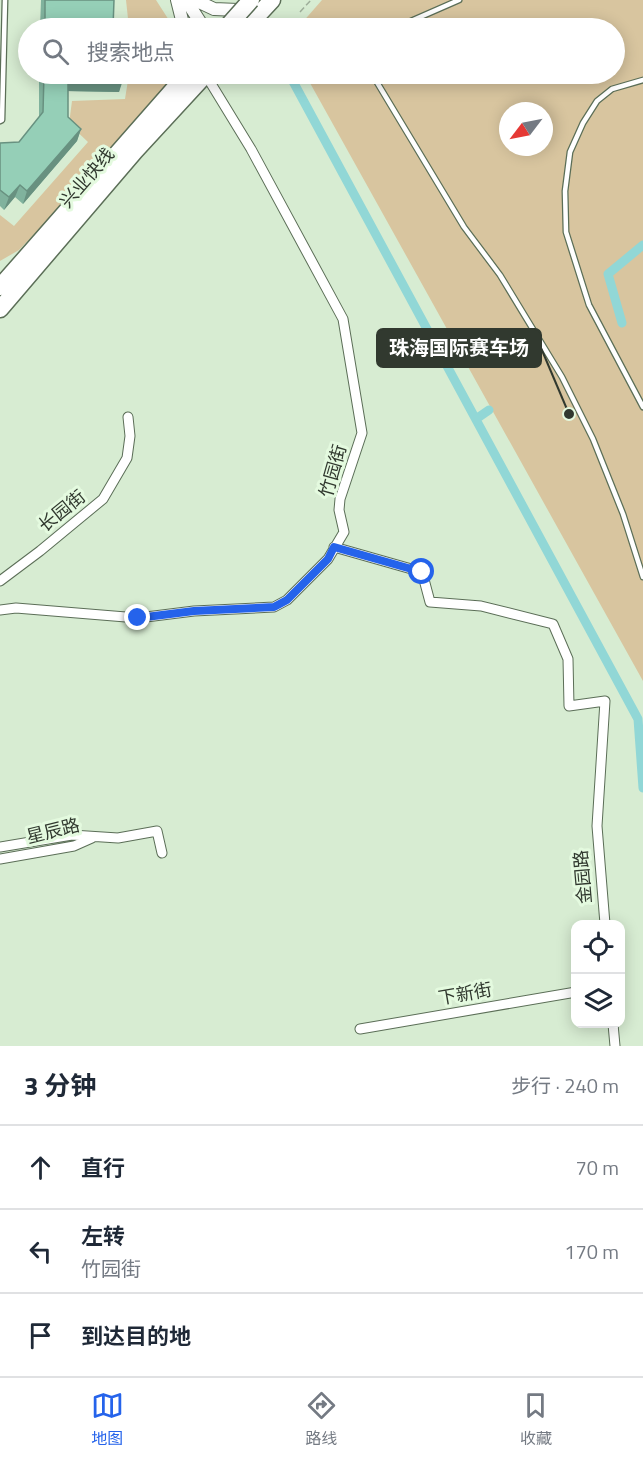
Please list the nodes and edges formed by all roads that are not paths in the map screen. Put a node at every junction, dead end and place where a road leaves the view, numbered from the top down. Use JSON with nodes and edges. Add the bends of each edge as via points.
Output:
{"nodes":[{"id":1,"x":5,"y":0,"type":"edge"},
{"id":2,"x":177,"y":0,"type":"edge"},
{"id":3,"x":186,"y":0,"type":"edge"},
{"id":4,"x":195,"y":0,"type":"edge"},
{"id":5,"x":258,"y":0,"type":"edge"},
{"id":6,"x":272,"y":0,"type":"edge"},
{"id":7,"x":276,"y":0,"type":"edge"},
{"id":8,"x":459,"y":0,"type":"edge"},
{"id":9,"x":245,"y":5,"type":"edge"},
{"id":10,"x":182,"y":18,"type":"edge"},
{"id":11,"x":198,"y":18,"type":"edge"},
{"id":12,"x":233,"y":18,"type":"edge"},
{"id":13,"x":257,"y":18,"type":"edge"},
{"id":14,"x":258,"y":18,"type":"edge"},
{"id":15,"x":418,"y":18,"type":"edge"},
{"id":16,"x":643,"y":80,"type":"edge"},
{"id":17,"x":173,"y":84,"type":"edge"},
{"id":18,"x":173,"y":84,"type":"edge"},
{"id":19,"x":198,"y":84,"type":"edge"},
{"id":20,"x":198,"y":84,"type":"edge"},
{"id":21,"x":213,"y":84,"type":"edge"},
{"id":22,"x":378,"y":84,"type":"edge"},
{"id":23,"x":0,"y":121,"type":"edge"},
{"id":24,"x":0,"y":279,"type":"edge"},
{"id":25,"x":0,"y":287,"type":"edge"},
{"id":26,"x":0,"y":309,"type":"edge"},
{"id":27,"x":0,"y":316,"type":"edge"},
{"id":28,"x":643,"y":407,"type":"edge"},
{"id":29,"x":128,"y":417,"type":"dead end"},
{"id":30,"x":334,"y":547,"type":"junction"},
{"id":31,"x":643,"y":577,"type":"edge"},
{"id":32,"x":0,"y":581,"type":"edge"},
{"id":33,"x":0,"y":610,"type":"edge"},
{"id":34,"x":92,"y":838,"type":"junction"},
{"id":35,"x":0,"y":847,"type":"edge"},
{"id":36,"x":162,"y":853,"type":"dead end"},
{"id":37,"x":0,"y":859,"type":"edge"},
{"id":38,"x":605,"y":920,"type":"edge"},
{"id":39,"x":571,"y":993,"type":"edge"},
{"id":40,"x":613,"y":1028,"type":"edge"},
{"id":41,"x":360,"y":1029,"type":"dead end"},
{"id":42,"x":615,"y":1046,"type":"edge"}],
"edges":[{"from":1,"to":23,"type":"lane"},
{"from":2,"to":10,"type":"street"},
{"from":3,"to":11,"type":"street"},
{"from":4,"to":9,"type":"street","via":[[214,9]]},
{"from":5,"to":9,"type":"street","bridge":true},
{"from":6,"to":13,"type":"highway"},
{"from":7,"to":14,"type":"street"},
{"from":8,"to":15,"type":"lane"},
{"from":9,"to":12,"type":"highway","bridge":true},
{"from":16,"to":28,"type":"lane","via":[[612,89],[597,101],[570,152],[565,191],[566,232],[589,306]]},
{"from":17,"to":24,"type":"street"},
{"from":18,"to":25,"type":"highway","name":"兴业快线"},
{"from":19,"to":26,"type":"highway","name":"兴业快线"},
{"from":20,"to":27,"type":"street"},
{"from":21,"to":30,"type":"street","name":"竹园街","via":[[342,319],[362,433],[340,499],[344,532]]},
{"from":22,"to":31,"type":"lane","via":[[464,227],[500,275],[562,377],[597,449]]},
{"from":29,"to":32,"type":"street","name":"长园街","via":[[127,458],[103,499]]},
{"from":30,"to":33,"type":"street","name":"竹园街","via":[[328,559],[287,600],[274,607],[138,618]]},
{"from":30,"to":38,"type":"street","name":"金园路","via":[[422,572],[430,602],[481,606],[553,624],[568,659],[569,706],[605,701],[597,826]]},
{"from":34,"to":35,"type":"street","name":"星辰路","via":[[72,835]]},
{"from":34,"to":36,"type":"street","via":[[157,831]]},
{"from":34,"to":37,"type":"street","name":"星辰路","via":[[74,846]]},
{"from":39,"to":41,"type":"street","name":"下新街"},
{"from":40,"to":42,"type":"street"}]}
